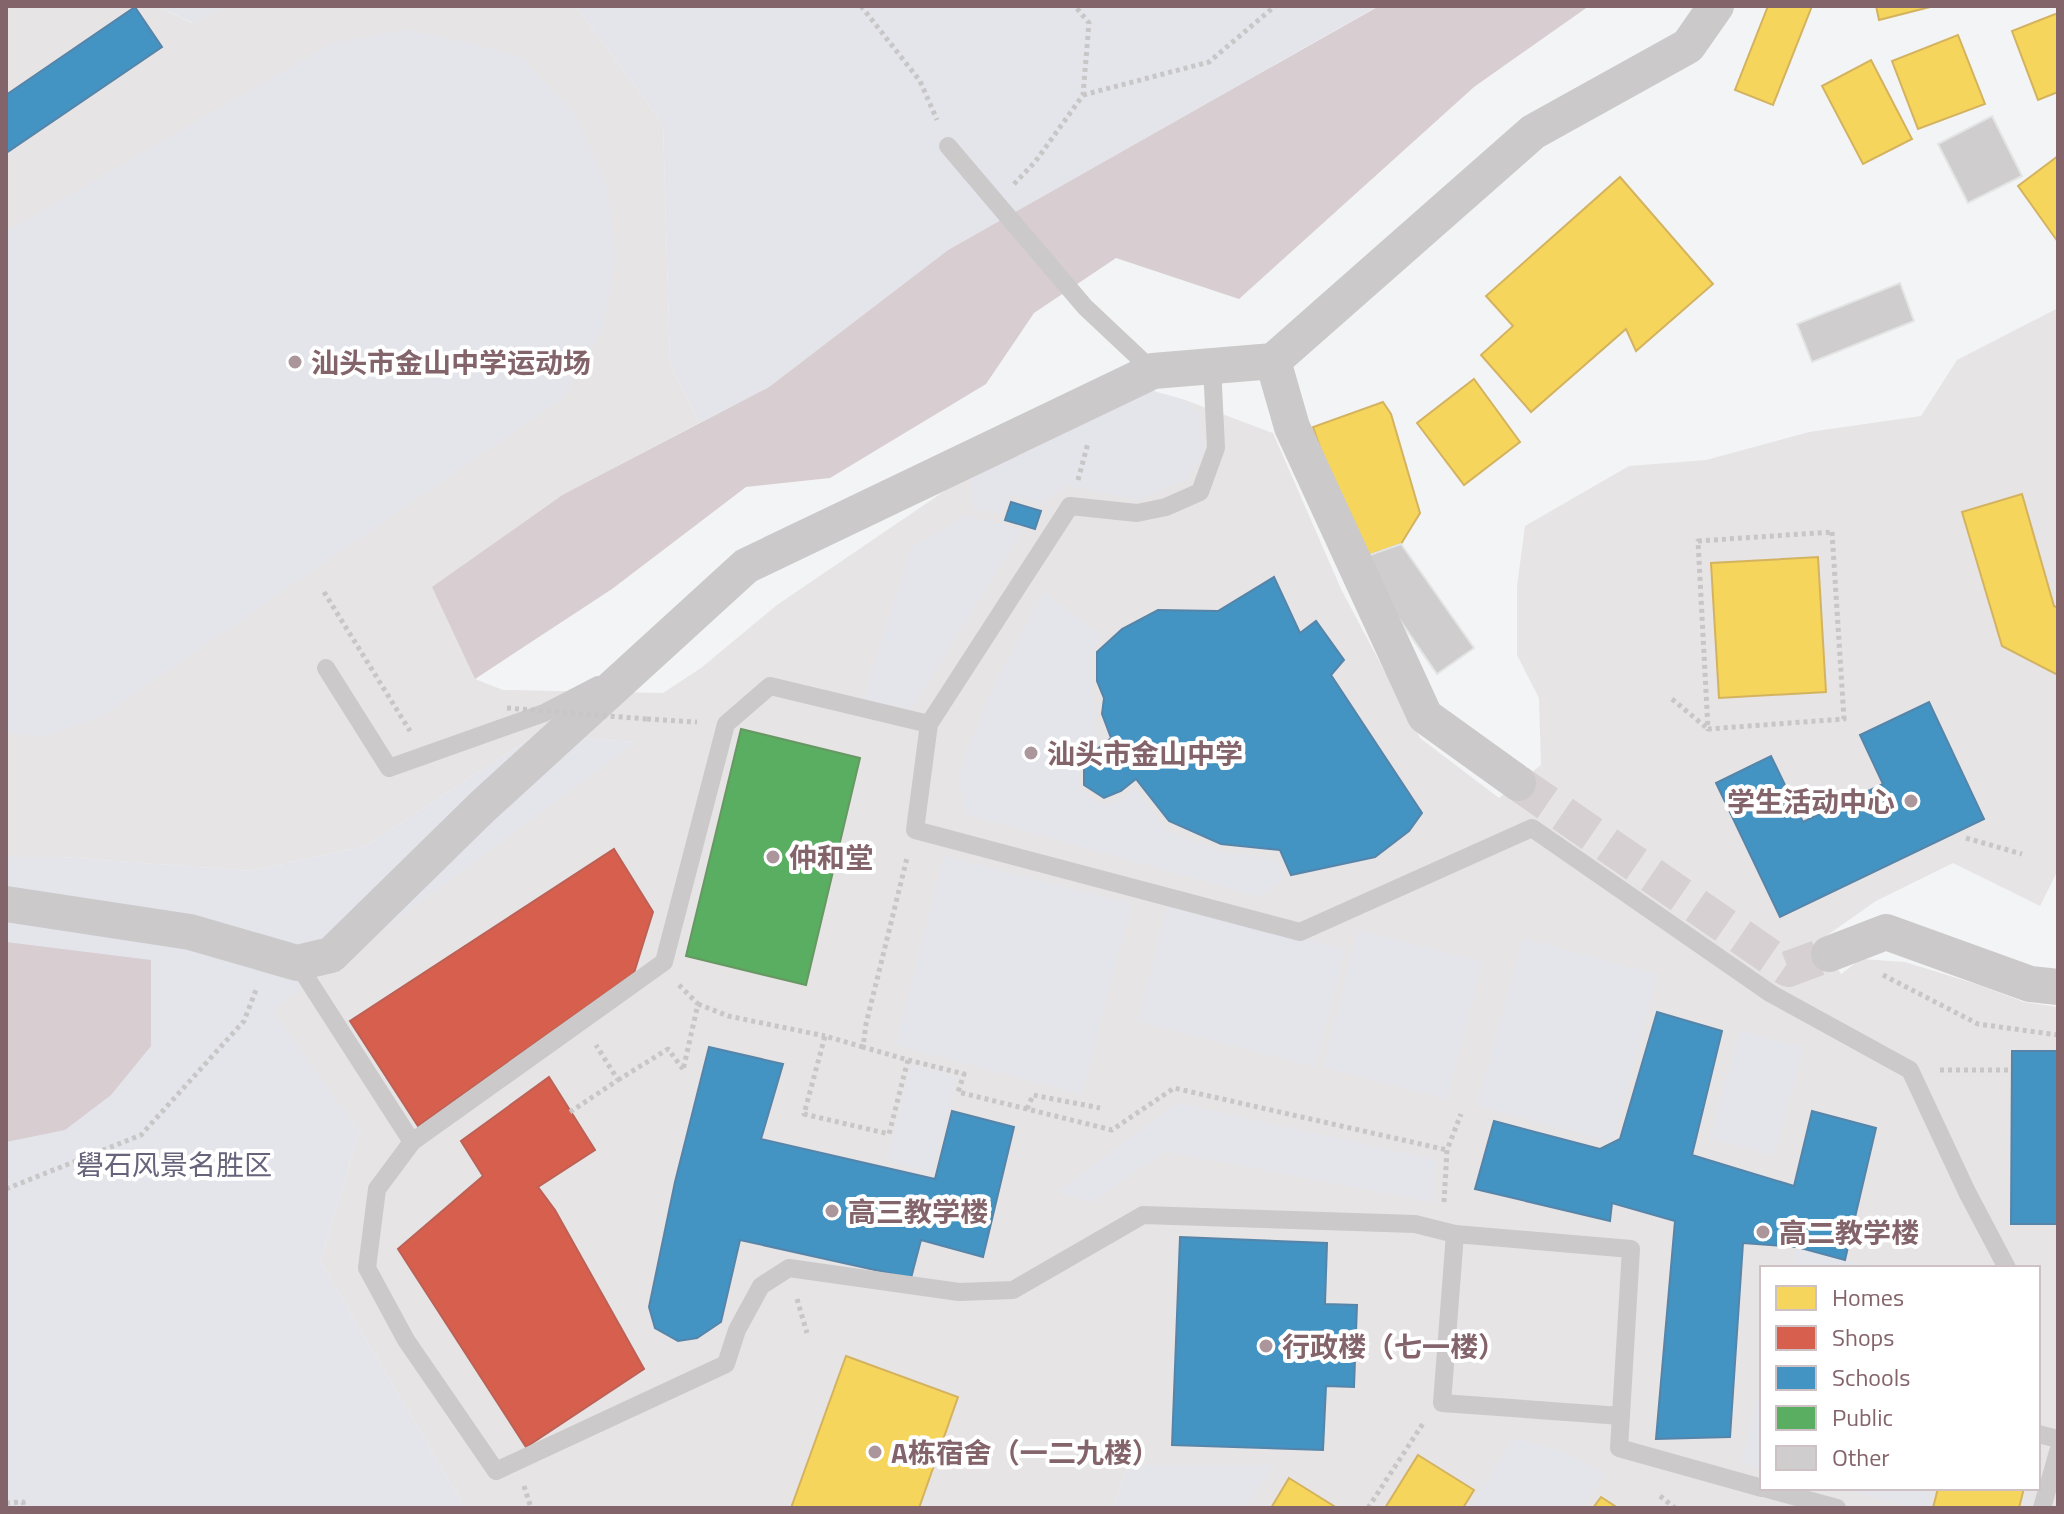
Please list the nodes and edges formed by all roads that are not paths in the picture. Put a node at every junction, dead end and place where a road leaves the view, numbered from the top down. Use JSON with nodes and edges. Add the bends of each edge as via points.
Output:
{"nodes":[{"id":1,"x":1716,"y":6,"type":"edge"},
{"id":2,"x":948,"y":146,"type":"road end"},
{"id":3,"x":1273,"y":361,"type":"junction"},
{"id":4,"x":1212,"y":366,"type":"junction"},
{"id":5,"x":1153,"y":371,"type":"junction"},
{"id":6,"x":635,"y":665,"type":"junction"},
{"id":7,"x":326,"y":668,"type":"dead end"},
{"id":8,"x":929,"y":724,"type":"junction"},
{"id":9,"x":1518,"y":783,"type":"tunnel mouth"},
{"id":10,"x":6,"y":904,"type":"edge"},
{"id":11,"x":1829,"y":954,"type":"tunnel mouth"},
{"id":12,"x":283,"y":959,"type":"junction"},
{"id":13,"x":2058,"y":987,"type":"edge"},
{"id":14,"x":412,"y":1142,"type":"junction"},
{"id":15,"x":1455,"y":1234,"type":"junction"},
{"id":16,"x":2006,"y":1266,"type":"edge"},
{"id":17,"x":1621,"y":1416,"type":"junction"},
{"id":18,"x":2058,"y":1452,"type":"edge"},
{"id":19,"x":1760,"y":1487,"type":"edge"},
{"id":20,"x":1770,"y":1490,"type":"edge"},
{"id":21,"x":1837,"y":1508,"type":"edge"},
{"id":22,"x":2042,"y":1508,"type":"edge"}],
"edges":[{"from":1,"to":3,"type":"street","via":[[1688,46],[1533,132]]},
{"from":2,"to":5,"type":"lane","via":[[1085,307]]},
{"from":3,"to":4,"type":"street"},
{"from":3,"to":9,"type":"street","via":[[1292,427],[1425,716]]},
{"from":4,"to":5,"type":"street"},
{"from":4,"to":8,"type":"lane","via":[[1216,448],[1200,492],[1137,513],[1070,506]]},
{"from":5,"to":6,"type":"street","via":[[746,566]]},
{"from":6,"to":7,"type":"lane","via":[[544,713],[389,768]]},
{"from":6,"to":12,"type":"street","via":[[331,955]]},
{"from":8,"to":14,"type":"lane","via":[[770,686],[726,724],[664,962]]},
{"from":8,"to":16,"type":"lane","via":[[915,830],[1300,932],[1532,828],[1770,993],[1910,1070]]},
{"from":10,"to":12,"type":"street","via":[[190,932]]},
{"from":11,"to":13,"type":"street","via":[[1886,932],[2030,984]]},
{"from":12,"to":14,"type":"lane"},
{"from":14,"to":15,"type":"lane","via":[[377,1189],[367,1268],[406,1340],[496,1471],[726,1364],[761,1286],[789,1268],[959,1292],[1013,1290],[1143,1215],[1415,1224]]},
{"from":15,"to":17,"type":"lane","via":[[1631,1249]]},
{"from":15,"to":17,"type":"lane","via":[[1442,1403]]},
{"from":17,"to":19,"type":"lane","via":[[1619,1448]]},
{"from":18,"to":22,"type":"lane"},
{"from":20,"to":21,"type":"lane"}]}
